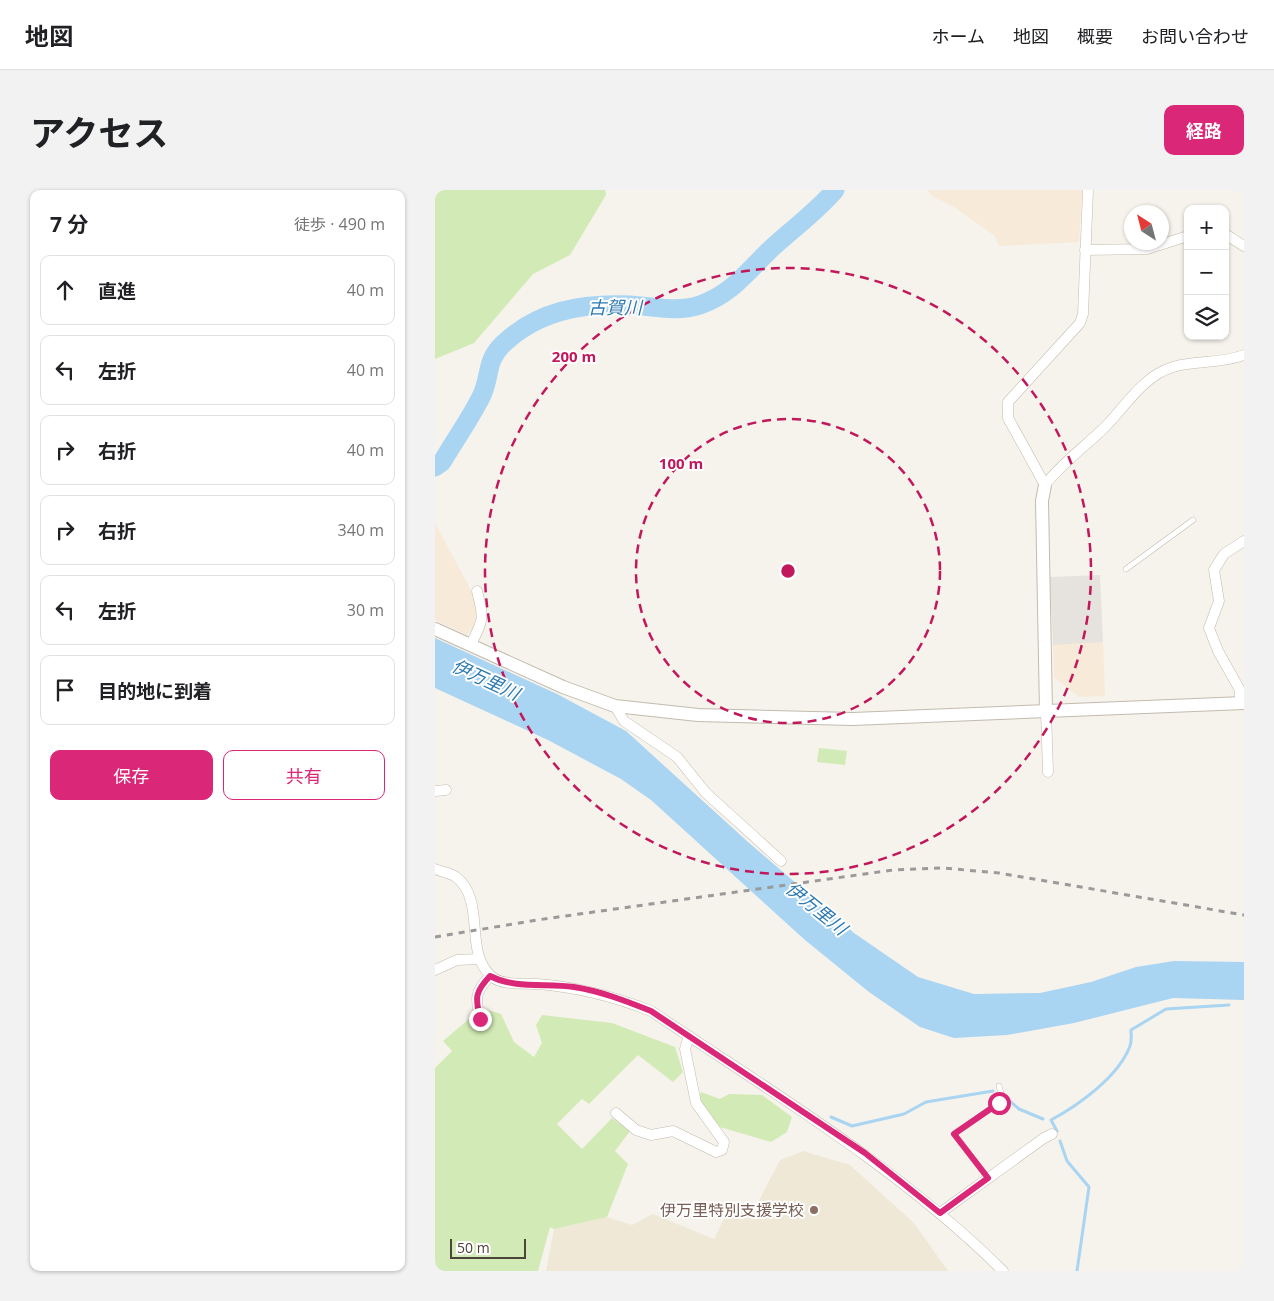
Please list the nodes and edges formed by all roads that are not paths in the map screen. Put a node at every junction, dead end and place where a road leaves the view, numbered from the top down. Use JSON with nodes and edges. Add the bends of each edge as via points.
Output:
{"nodes":[{"id":1,"x":1088,"y":190,"type":"edge"},
{"id":2,"x":1184,"y":237,"type":"edge"},
{"id":3,"x":1229,"y":237,"type":"edge"},
{"id":4,"x":1244,"y":246,"type":"edge"},
{"id":5,"x":1085,"y":250,"type":"junction"},
{"id":6,"x":1244,"y":355,"type":"edge"},
{"id":7,"x":1045,"y":485,"type":"junction"},
{"id":8,"x":1193,"y":520,"type":"dead end"},
{"id":9,"x":1244,"y":541,"type":"edge"},
{"id":10,"x":1126,"y":569,"type":"dead end"},
{"id":11,"x":477,"y":590,"type":"dead end"},
{"id":12,"x":435,"y":628,"type":"edge"},
{"id":13,"x":471,"y":644,"type":"junction"},
{"id":14,"x":1242,"y":704,"type":"edge"},
{"id":15,"x":615,"y":706,"type":"junction"},
{"id":16,"x":1046,"y":711,"type":"junction"},
{"id":17,"x":1048,"y":772,"type":"dead end"},
{"id":18,"x":781,"y":861,"type":"dead end"},
{"id":19,"x":435,"y":869,"type":"edge"},
{"id":20,"x":478,"y":959,"type":"junction"},
{"id":21,"x":435,"y":970,"type":"edge"},
{"id":22,"x":490,"y":976,"type":"junction"},
{"id":23,"x":480,"y":1019,"type":"dead end"},
{"id":24,"x":689,"y":1036,"type":"junction"},
{"id":25,"x":999,"y":1086,"type":"dead end"},
{"id":26,"x":616,"y":1112,"type":"dead end"},
{"id":27,"x":1052,"y":1134,"type":"dead end"},
{"id":28,"x":988,"y":1178,"type":"junction"},
{"id":29,"x":940,"y":1213,"type":"junction"},
{"id":30,"x":1003,"y":1271,"type":"edge"}],
"edges":[{"from":1,"to":5,"type":"street"},
{"from":2,"to":5,"type":"street","via":[[1147,248]]},
{"from":3,"to":4,"type":"street"},
{"from":5,"to":7,"type":"street","via":[[1080,324],[1008,402],[1008,418]]},
{"from":6,"to":7,"type":"street","via":[[1212,363],[1172,367],[1161,372],[1143,385]]},
{"from":7,"to":16,"type":"street","via":[[1042,501]]},
{"from":8,"to":10,"type":"lane"},
{"from":9,"to":14,"type":"street","via":[[1224,554],[1214,570],[1219,601],[1209,628],[1217,651],[1239,690]]},
{"from":11,"to":13,"type":"street","via":[[483,613]]},
{"from":12,"to":13,"type":"street"},
{"from":13,"to":15,"type":"street","via":[[563,687]]},
{"from":14,"to":16,"type":"street"},
{"from":15,"to":16,"type":"street","via":[[698,715],[853,719]]},
{"from":15,"to":18,"type":"street","via":[[624,721],[677,757],[706,793]]},
{"from":16,"to":17,"type":"street"},
{"from":19,"to":20,"type":"street","via":[[455,876],[466,887],[475,921]]},
{"from":20,"to":21,"type":"street","via":[[457,960]]},
{"from":20,"to":22,"type":"street"},
{"from":22,"to":23,"type":"street","via":[[478,988],[476,1001]]},
{"from":22,"to":24,"type":"street","via":[[502,982],[574,987],[618,999],[651,1011]]},
{"from":24,"to":26,"type":"street","via":[[685,1049],[696,1104],[724,1142],[722,1150],[716,1152],[673,1132],[651,1135],[636,1130]]},
{"from":24,"to":29,"type":"street","via":[[865,1153]]},
{"from":25,"to":28,"type":"lane","via":[[999,1103],[954,1134]]},
{"from":27,"to":28,"type":"street"},
{"from":28,"to":29,"type":"street"},
{"from":29,"to":30,"type":"street"}]}
